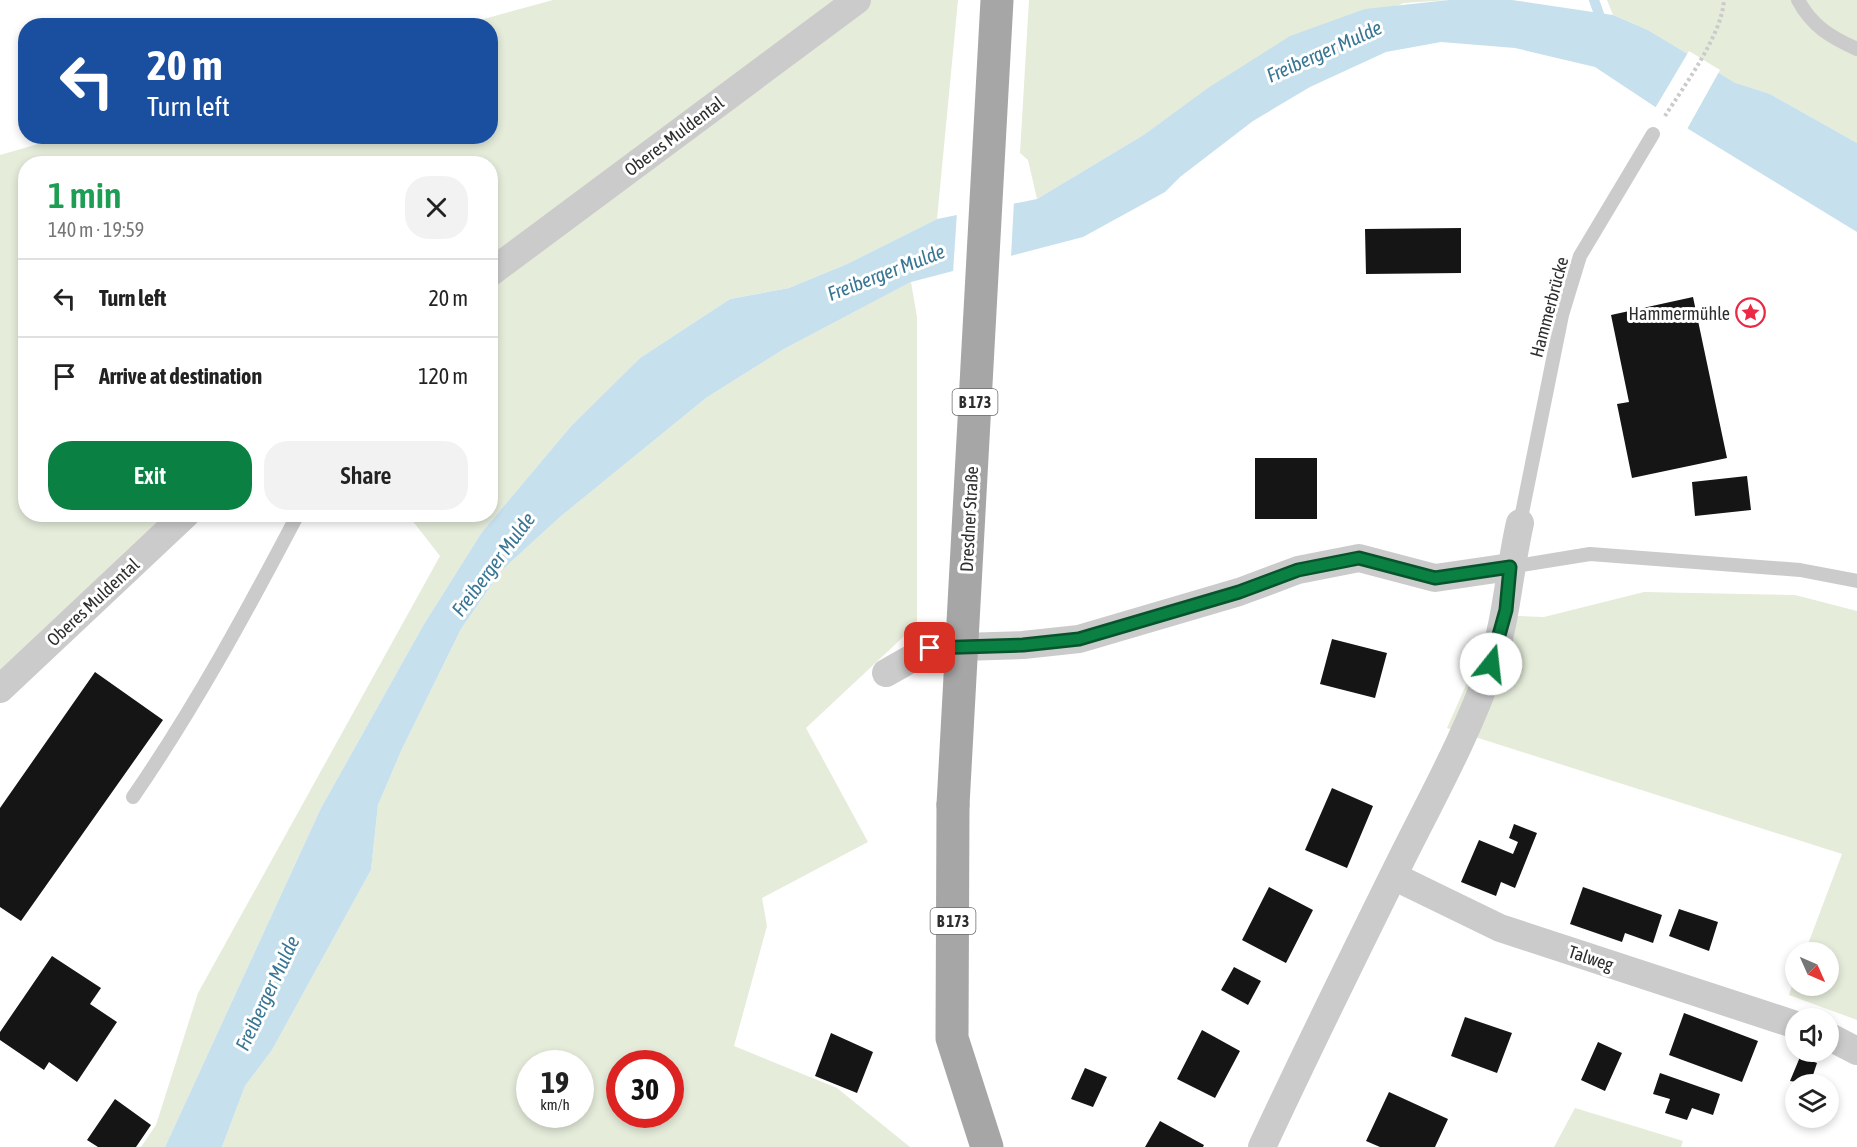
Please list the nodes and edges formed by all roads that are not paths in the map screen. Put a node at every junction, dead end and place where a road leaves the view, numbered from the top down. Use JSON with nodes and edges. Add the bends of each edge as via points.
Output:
{"nodes":[{"id":1,"x":856,"y":0,"type":"edge"},
{"id":2,"x":997,"y":0,"type":"edge"},
{"id":3,"x":1798,"y":0,"type":"edge"},
{"id":4,"x":1857,"y":48,"type":"edge"},
{"id":5,"x":1653,"y":134,"type":"road end"},
{"id":6,"x":498,"y":267,"type":"edge"},
{"id":7,"x":177,"y":522,"type":"edge"},
{"id":8,"x":294,"y":522,"type":"edge"},
{"id":9,"x":1520,"y":523,"type":"joint"},
{"id":10,"x":1510,"y":567,"type":"junction"},
{"id":11,"x":1857,"y":581,"type":"edge"},
{"id":12,"x":886,"y":673,"type":"dead end"},
{"id":13,"x":0,"y":688,"type":"edge"},
{"id":14,"x":133,"y":797,"type":"dead end"},
{"id":15,"x":1393,"y":876,"type":"junction"},
{"id":16,"x":1785,"y":1021,"type":"edge"},
{"id":17,"x":1839,"y":1042,"type":"edge"},
{"id":18,"x":1857,"y":1051,"type":"edge"},
{"id":19,"x":987,"y":1147,"type":"edge"},
{"id":20,"x":1262,"y":1147,"type":"edge"}],
"edges":[{"from":1,"to":6,"type":"street","name":"Oberes Muldental"},
{"from":2,"to":19,"type":"main road","name":"Dresdner Straße","number":"B 173","bridge":true,"via":[[953,805],[952,1038]]},
{"from":3,"to":4,"type":"lane","via":[[1808,19],[1832,38]]},
{"from":5,"to":9,"type":"lane","name":"Hammerbrücke","via":[[1580,256],[1562,315]]},
{"from":7,"to":13,"type":"street","name":"Oberes Muldental"},
{"from":8,"to":14,"type":"lane","via":[[252,602]]},
{"from":9,"to":10,"type":"street"},
{"from":10,"to":11,"type":"lane","via":[[1590,554],[1800,570]]},
{"from":10,"to":12,"type":"street","via":[[1435,578],[1359,558],[1298,570],[1239,592],[1079,639],[930,648]]},
{"from":10,"to":15,"type":"street","via":[[1506,610],[1487,675],[1463,737]]},
{"from":15,"to":16,"type":"street","name":"Talweg","via":[[1500,928]]},
{"from":15,"to":20,"type":"street","via":[[1321,1018]]},
{"from":17,"to":18,"type":"street"}]}
